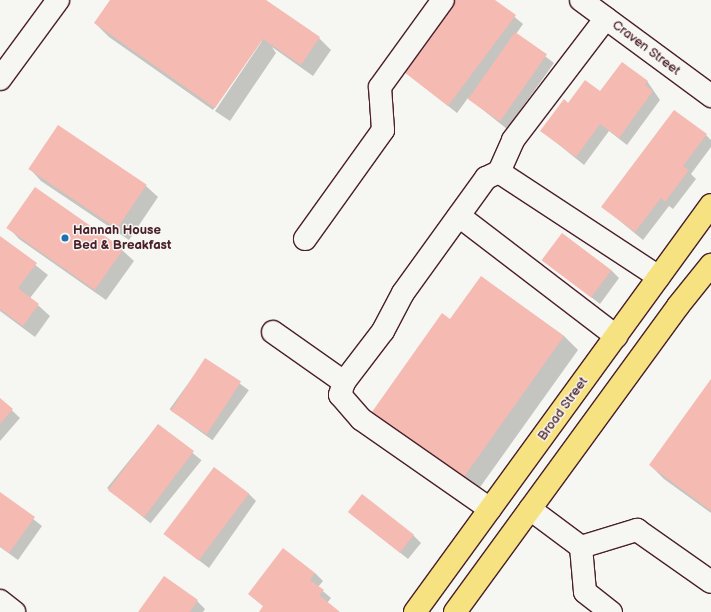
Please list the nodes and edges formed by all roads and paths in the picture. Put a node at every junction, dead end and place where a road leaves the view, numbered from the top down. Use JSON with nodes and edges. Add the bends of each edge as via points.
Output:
{"nodes":[{"id":1,"x":58,"y":0,"type":"edge"},
{"id":2,"x":443,"y":0,"type":"edge"},
{"id":3,"x":581,"y":0,"type":"edge"},
{"id":4,"x":606,"y":18,"type":"junction"},
{"id":5,"x":0,"y":79,"type":"edge"},
{"id":6,"x":711,"y":96,"type":"edge"},
{"id":7,"x":499,"y":172,"type":"junction"},
{"id":8,"x":711,"y":205,"type":"edge"},
{"id":9,"x":459,"y":216,"type":"junction"},
{"id":10,"x":305,"y":239,"type":"dead end"},
{"id":11,"x":711,"y":266,"type":"edge"},
{"id":12,"x":659,"y":278,"type":"junction"},
{"id":13,"x":273,"y":332,"type":"dead end"},
{"id":14,"x":616,"y":336,"type":"junction"},
{"id":15,"x":344,"y":382,"type":"junction"},
{"id":16,"x":490,"y":509,"type":"junction"},
{"id":17,"x":530,"y":509,"type":"junction"},
{"id":18,"x":581,"y":548,"type":"junction"},
{"id":19,"x":711,"y":582,"type":"edge"},
{"id":20,"x":0,"y":601,"type":"edge"},
{"id":21,"x":14,"y":612,"type":"edge"},
{"id":22,"x":416,"y":612,"type":"edge"},
{"id":23,"x":455,"y":612,"type":"edge"},
{"id":24,"x":611,"y":612,"type":"edge"}],
"edges":[{"from":1,"to":5,"type":"street"},
{"from":2,"to":10,"type":"street","via":[[380,87],[383,130]]},
{"from":3,"to":4,"type":"street","name":"Craven Street"},
{"from":4,"to":6,"type":"street","name":"Craven Street"},
{"from":4,"to":7,"type":"street","via":[[513,140]]},
{"from":7,"to":9,"type":"street","via":[[486,178]]},
{"from":7,"to":12,"type":"street"},
{"from":8,"to":12,"type":"main road","name":"Broad Street"},
{"from":9,"to":14,"type":"street"},
{"from":9,"to":15,"type":"street","via":[[403,293],[383,331]]},
{"from":11,"to":17,"type":"main road","via":[[678,306]]},
{"from":12,"to":14,"type":"main road","name":"Broad Street"},
{"from":13,"to":15,"type":"street"},
{"from":14,"to":16,"type":"main road","name":"Broad Street"},
{"from":15,"to":16,"type":"street","via":[[340,395],[361,419]]},
{"from":16,"to":22,"type":"main road","name":"Broad Street"},
{"from":17,"to":18,"type":"street"},
{"from":17,"to":23,"type":"main road"},
{"from":18,"to":19,"type":"street","via":[[637,530]]},
{"from":18,"to":24,"type":"street","via":[[585,592]]},
{"from":20,"to":21,"type":"street"}]}
